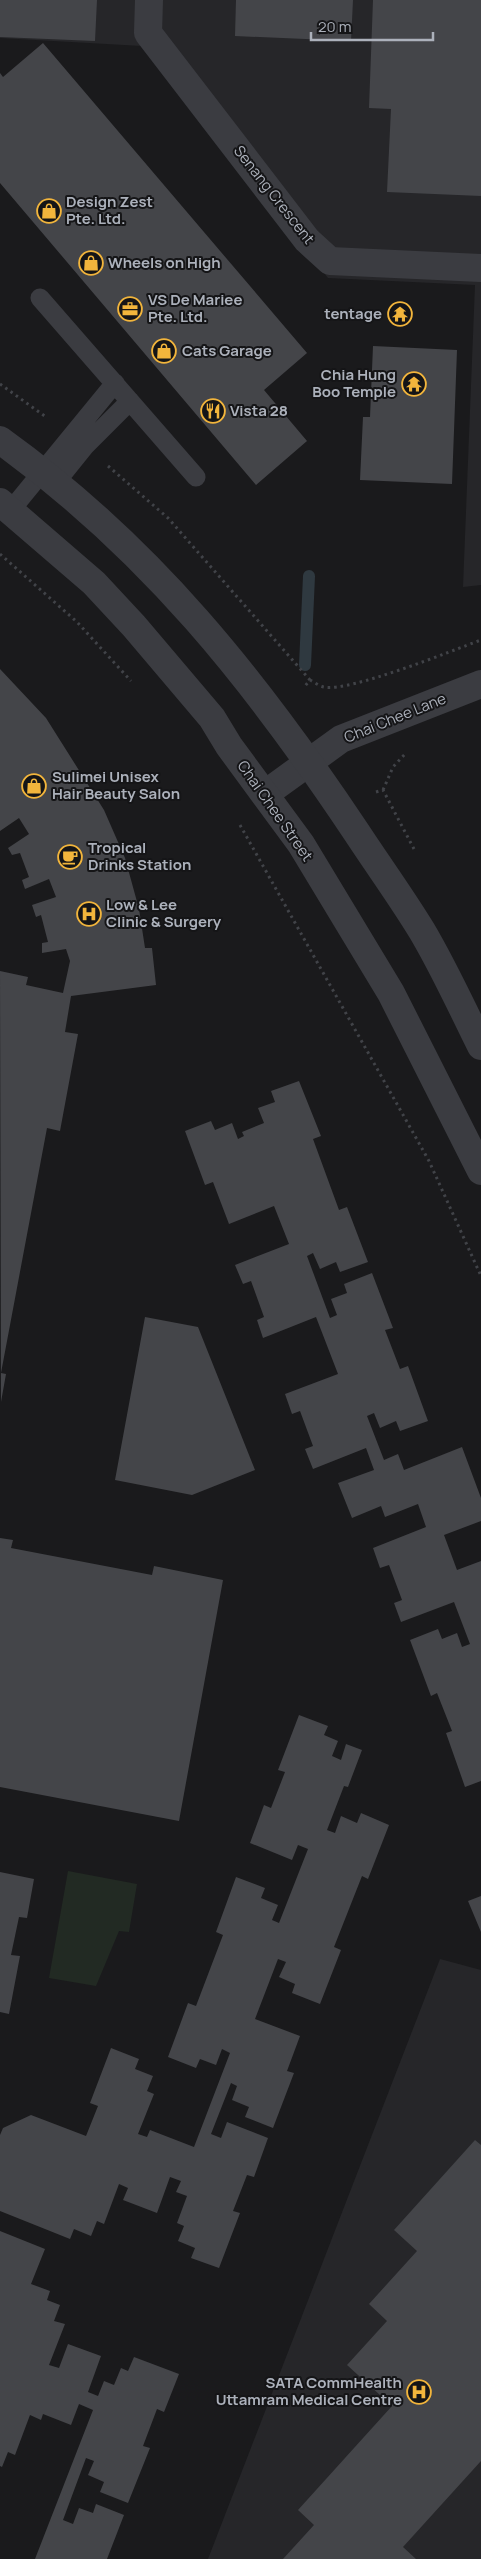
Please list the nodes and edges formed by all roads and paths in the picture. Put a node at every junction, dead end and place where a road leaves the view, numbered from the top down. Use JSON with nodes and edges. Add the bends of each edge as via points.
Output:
{"nodes":[{"id":1,"x":150,"y":0,"type":"edge"},
{"id":2,"x":481,"y":268,"type":"edge"},
{"id":3,"x":40,"y":298,"type":"dead end"},
{"id":4,"x":115,"y":383,"type":"junction"},
{"id":5,"x":0,"y":384,"type":"edge"},
{"id":6,"x":130,"y":401,"type":"junction"},
{"id":7,"x":0,"y":440,"type":"edge"},
{"id":8,"x":78,"y":440,"type":"junction"},
{"id":9,"x":49,"y":476,"type":"junction"},
{"id":10,"x":196,"y":477,"type":"dead end"},
{"id":11,"x":6,"y":506,"type":"edge"},
{"id":12,"x":0,"y":554,"type":"edge"},
{"id":13,"x":481,"y":640,"type":"edge"},
{"id":14,"x":310,"y":680,"type":"junction"},
{"id":15,"x":481,"y":684,"type":"edge"},
{"id":16,"x":135,"y":686,"type":"dead end"},
{"id":17,"x":306,"y":686,"type":"dead end"},
{"id":18,"x":407,"y":752,"type":"dead end"},
{"id":19,"x":310,"y":763,"type":"junction"},
{"id":20,"x":384,"y":790,"type":"dead end"},
{"id":21,"x":264,"y":794,"type":"junction"},
{"id":22,"x":235,"y":817,"type":"dead end"},
{"id":23,"x":481,"y":1046,"type":"edge"},
{"id":24,"x":481,"y":1171,"type":"edge"},
{"id":25,"x":481,"y":1276,"type":"edge"}],
"edges":[{"from":1,"to":2,"type":"street","name":"Senang Crescent","via":[[148,33],[307,240],[330,261]]},
{"from":3,"to":4,"type":"lane"},
{"from":4,"to":6,"type":"lane"},
{"from":4,"to":8,"type":"lane"},
{"from":5,"to":8,"type":"path"},
{"from":6,"to":8,"type":"lane"},
{"from":6,"to":10,"type":"lane"},
{"from":7,"to":9,"type":"street"},
{"from":8,"to":9,"type":"lane"},
{"from":8,"to":14,"type":"path","via":[[168,518]]},
{"from":9,"to":11,"type":"lane"},
{"from":9,"to":19,"type":"street","via":[[129,546],[175,593],[237,665]]},
{"from":11,"to":21,"type":"street","name":"Chai Chee Street","via":[[94,583],[134,626],[212,718]]},
{"from":12,"to":16,"type":"path","via":[[76,622]]},
{"from":13,"to":14,"type":"path","via":[[338,687],[322,687]]},
{"from":14,"to":17,"type":"path"},
{"from":15,"to":19,"type":"street","name":"Chai Chee Lane","via":[[341,739]]},
{"from":18,"to":20,"type":"path","via":[[393,767]]},
{"from":19,"to":21,"type":"street","name":"Chai Chee Lane"},
{"from":19,"to":23,"type":"street","via":[[423,932]]},
{"from":21,"to":24,"type":"street","name":"Chai Chee Street","via":[[302,844],[391,993]]},
{"from":22,"to":25,"type":"path","via":[[429,1161]]}]}
